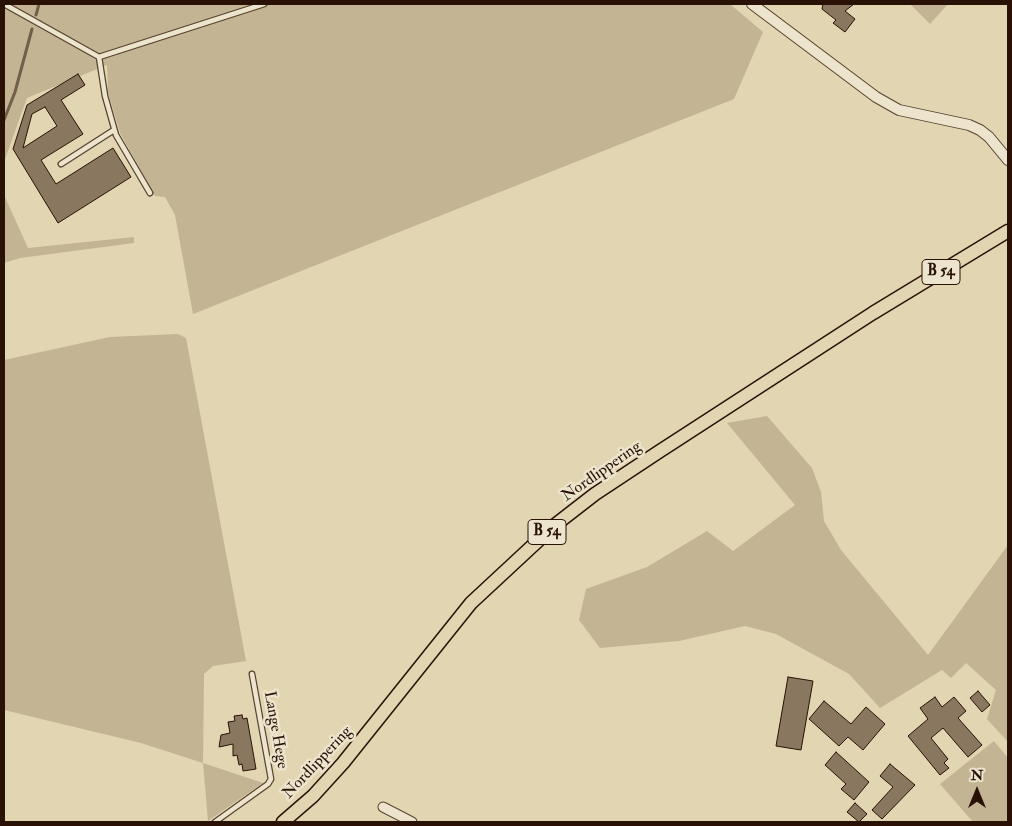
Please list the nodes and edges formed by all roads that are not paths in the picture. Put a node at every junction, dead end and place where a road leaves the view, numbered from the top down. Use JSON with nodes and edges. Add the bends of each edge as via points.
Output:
{"nodes":[{"id":1,"x":4,"y":4,"type":"edge"},
{"id":2,"x":264,"y":4,"type":"edge"},
{"id":3,"x":752,"y":4,"type":"edge"},
{"id":4,"x":100,"y":57,"type":"junction"},
{"id":5,"x":114,"y":130,"type":"junction"},
{"id":6,"x":1008,"y":160,"type":"edge"},
{"id":7,"x":61,"y":164,"type":"dead end"},
{"id":8,"x":150,"y":193,"type":"dead end"},
{"id":9,"x":1008,"y":231,"type":"edge"},
{"id":10,"x":252,"y":674,"type":"dead end"},
{"id":11,"x":384,"y":807,"type":"dead end"},
{"id":12,"x":215,"y":822,"type":"edge"},
{"id":13,"x":283,"y":822,"type":"edge"},
{"id":14,"x":412,"y":822,"type":"edge"}],
"edges":[{"from":1,"to":4,"type":"lane"},
{"from":2,"to":4,"type":"lane"},
{"from":3,"to":6,"type":"street","via":[[876,97],[899,110],[980,130]]},
{"from":4,"to":5,"type":"lane"},
{"from":5,"to":7,"type":"lane"},
{"from":5,"to":8,"type":"lane"},
{"from":9,"to":13,"type":"main road","name":"Nordlippering","number":"B 54","via":[[668,446],[595,494],[555,526],[471,603],[343,763]]},
{"from":10,"to":12,"type":"lane","name":"Lange Hege","via":[[271,779]]},
{"from":11,"to":14,"type":"street"}]}
